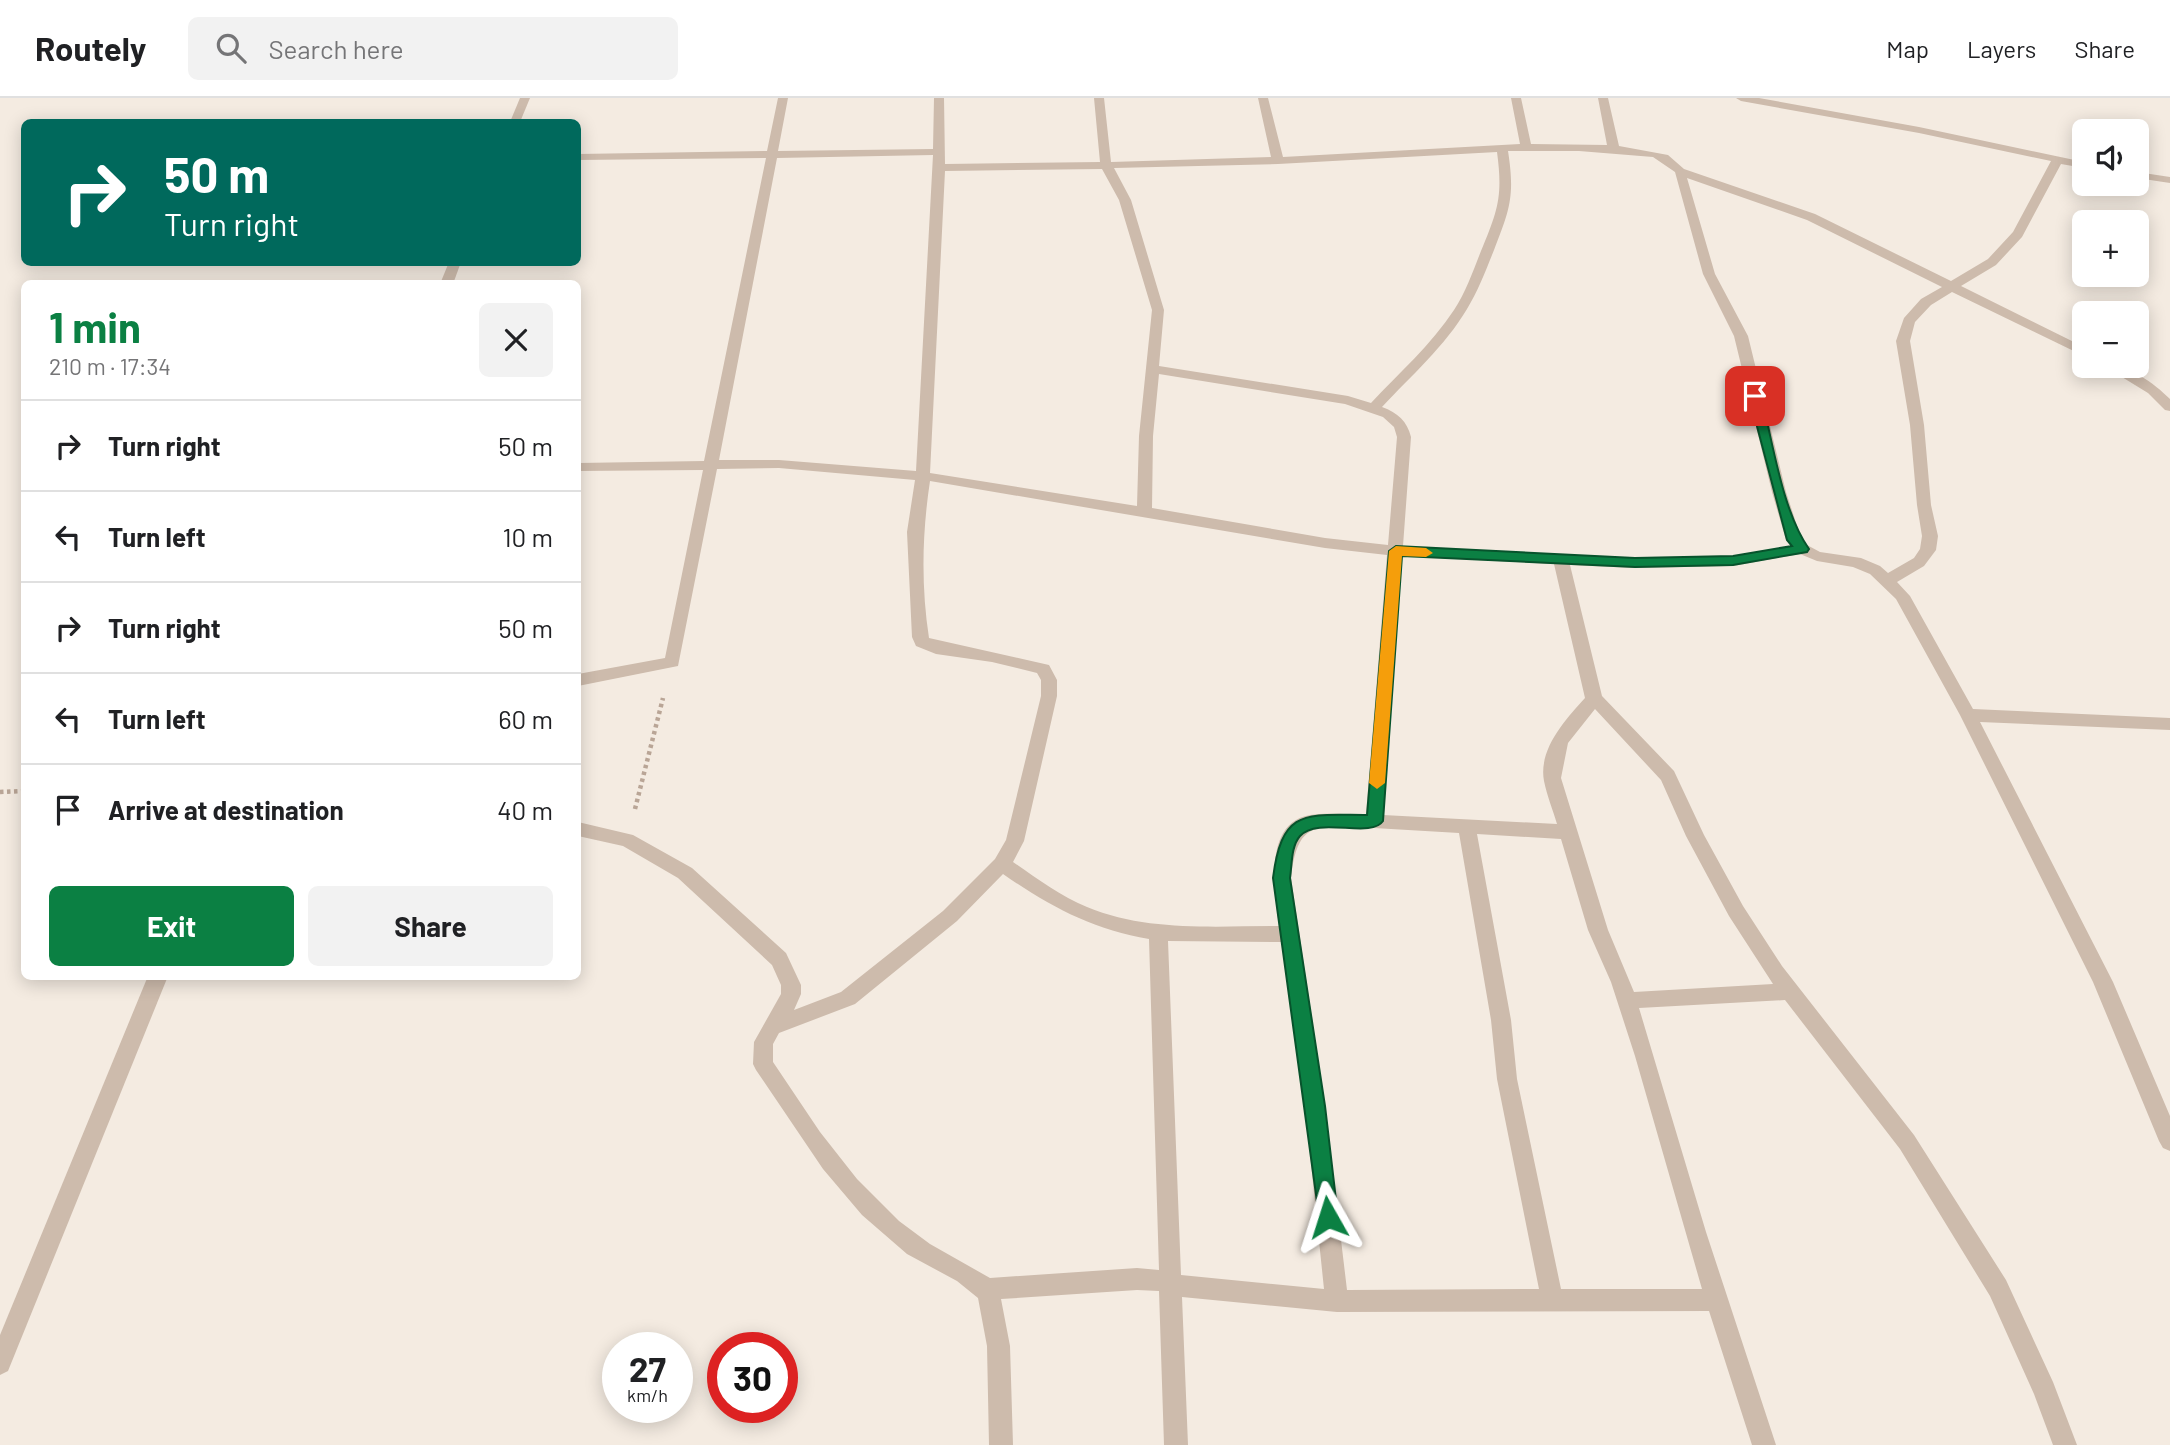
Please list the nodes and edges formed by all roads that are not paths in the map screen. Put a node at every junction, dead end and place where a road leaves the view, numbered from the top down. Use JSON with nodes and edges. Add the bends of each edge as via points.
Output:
{"nodes":[{"id":1,"x":525,"y":98,"type":"edge"},
{"id":2,"x":783,"y":98,"type":"edge"},
{"id":3,"x":939,"y":98,"type":"edge"},
{"id":4,"x":1100,"y":98,"type":"edge"},
{"id":5,"x":1263,"y":98,"type":"edge"},
{"id":6,"x":1516,"y":98,"type":"edge"},
{"id":7,"x":1603,"y":98,"type":"edge"},
{"id":8,"x":1741,"y":98,"type":"edge"},
{"id":9,"x":515,"y":119,"type":"edge"},
{"id":10,"x":1526,"y":146,"type":"junction"},
{"id":11,"x":1503,"y":148,"type":"junction"},
{"id":12,"x":1614,"y":151,"type":"junction"},
{"id":13,"x":581,"y":157,"type":"edge"},
{"id":14,"x":773,"y":157,"type":"junction"},
{"id":15,"x":939,"y":160,"type":"junction"},
{"id":16,"x":2057,"y":160,"type":"junction"},
{"id":17,"x":1278,"y":161,"type":"junction"},
{"id":18,"x":2072,"y":163,"type":"edge"},
{"id":19,"x":1106,"y":165,"type":"junction"},
{"id":20,"x":1680,"y":171,"type":"junction"},
{"id":21,"x":2149,"y":177,"type":"edge"},
{"id":22,"x":2170,"y":180,"type":"edge"},
{"id":23,"x":1953,"y":286,"type":"junction"},
{"id":24,"x":2072,"y":346,"type":"edge"},
{"id":25,"x":1154,"y":369,"type":"junction"},
{"id":26,"x":2132,"y":378,"type":"edge"},
{"id":27,"x":2170,"y":407,"type":"edge"},
{"id":28,"x":1374,"y":408,"type":"junction"},
{"id":29,"x":709,"y":466,"type":"junction"},
{"id":30,"x":581,"y":467,"type":"edge"},
{"id":31,"x":923,"y":476,"type":"junction"},
{"id":32,"x":1144,"y":513,"type":"junction"},
{"id":33,"x":1802,"y":549,"type":"junction"},
{"id":34,"x":1396,"y":551,"type":"junction"},
{"id":35,"x":1561,"y":559,"type":"junction"},
{"id":36,"x":1888,"y":580,"type":"junction"},
{"id":37,"x":581,"y":679,"type":"edge"},
{"id":38,"x":1594,"y":699,"type":"junction"},
{"id":39,"x":1968,"y":715,"type":"junction"},
{"id":40,"x":2170,"y":724,"type":"edge"},
{"id":41,"x":1374,"y":821,"type":"junction"},
{"id":42,"x":1467,"y":827,"type":"junction"},
{"id":43,"x":581,"y":831,"type":"edge"},
{"id":44,"x":1569,"y":832,"type":"junction"},
{"id":45,"x":1002,"y":864,"type":"junction"},
{"id":46,"x":1158,"y":932,"type":"junction"},
{"id":47,"x":1290,"y":934,"type":"junction"},
{"id":48,"x":156,"y":980,"type":"edge"},
{"id":49,"x":1791,"y":991,"type":"junction"},
{"id":50,"x":1625,"y":1001,"type":"junction"},
{"id":51,"x":775,"y":1026,"type":"junction"},
{"id":52,"x":2170,"y":1141,"type":"edge"},
{"id":53,"x":1172,"y":1284,"type":"junction"},
{"id":54,"x":986,"y":1289,"type":"junction"},
{"id":55,"x":1552,"y":1299,"type":"junction"},
{"id":56,"x":1717,"y":1300,"type":"junction"},
{"id":57,"x":1337,"y":1301,"type":"junction"},
{"id":58,"x":0,"y":1363,"type":"edge"},
{"id":59,"x":1001,"y":1445,"type":"edge"},
{"id":60,"x":1176,"y":1445,"type":"edge"},
{"id":61,"x":1764,"y":1445,"type":"edge"},
{"id":62,"x":2065,"y":1445,"type":"edge"}],
"edges":[{"from":1,"to":9,"type":"street"},
{"from":2,"to":14,"type":"street"},
{"from":3,"to":15,"type":"street"},
{"from":4,"to":19,"type":"street"},
{"from":5,"to":17,"type":"street"},
{"from":6,"to":10,"type":"street"},
{"from":7,"to":12,"type":"street"},
{"from":8,"to":16,"type":"street"},
{"from":10,"to":11,"type":"street"},
{"from":10,"to":12,"type":"street"},
{"from":11,"to":17,"type":"street"},
{"from":11,"to":28,"type":"street","via":[[1505,207],[1476,279],[1438,341]]},
{"from":12,"to":20,"type":"street","via":[[1664,156]]},
{"from":13,"to":14,"type":"street"},
{"from":14,"to":15,"type":"street"},
{"from":14,"to":29,"type":"street"},
{"from":15,"to":19,"type":"street"},
{"from":15,"to":31,"type":"street"},
{"from":16,"to":18,"type":"street"},
{"from":16,"to":23,"type":"street","via":[[2018,234],[1992,262]]},
{"from":17,"to":19,"type":"street"},
{"from":19,"to":25,"type":"street","via":[[1125,200],[1158,310]]},
{"from":20,"to":23,"type":"street","via":[[1811,217]]},
{"from":20,"to":33,"type":"street","via":[[1705,264],[1741,336],[1779,492],[1794,540]]},
{"from":21,"to":22,"type":"street"},
{"from":23,"to":24,"type":"street"},
{"from":23,"to":36,"type":"street","via":[[1926,302],[1909,321],[1903,341],[1930,536],[1928,550],[1919,562]]},
{"from":25,"to":28,"type":"street","via":[[1298,390]]},
{"from":25,"to":32,"type":"street"},
{"from":26,"to":27,"type":"street"},
{"from":28,"to":34,"type":"street","via":[[1401,425],[1404,437]]},
{"from":29,"to":30,"type":"street"},
{"from":29,"to":31,"type":"street","via":[[779,464]]},
{"from":29,"to":37,"type":"street","via":[[672,662]]},
{"from":31,"to":32,"type":"street"},
{"from":31,"to":45,"type":"street","via":[[915,552],[922,642],[1032,665],[1043,669],[1049,680],[1015,841]]},
{"from":32,"to":34,"type":"street"},
{"from":33,"to":35,"type":"street","via":[[1733,561]]},
{"from":33,"to":36,"type":"street","via":[[1856,562]]},
{"from":34,"to":35,"type":"street"},
{"from":34,"to":41,"type":"street"},
{"from":35,"to":38,"type":"street"},
{"from":36,"to":39,"type":"street","via":[[1902,596]]},
{"from":38,"to":44,"type":"street","via":[[1559,739],[1553,757],[1552,779]]},
{"from":38,"to":49,"type":"street","via":[[1668,776],[1735,911]]},
{"from":39,"to":40,"type":"street"},
{"from":39,"to":52,"type":"street","via":[[2103,982]]},
{"from":41,"to":42,"type":"street"},
{"from":41,"to":47,"type":"street","via":[[1310,822],[1294,832],[1285,851],[1282,878]]},
{"from":42,"to":44,"type":"street"},
{"from":42,"to":55,"type":"street","via":[[1507,1079]]},
{"from":43,"to":51,"type":"street","via":[[627,840],[685,873],[779,959],[790,976],[792,995]]},
{"from":44,"to":50,"type":"street"},
{"from":45,"to":46,"type":"street","via":[[1077,912],[1124,928]]},
{"from":45,"to":51,"type":"street","via":[[950,916],[848,998]]},
{"from":46,"to":47,"type":"street"},
{"from":46,"to":53,"type":"street"},
{"from":47,"to":57,"type":"street"},
{"from":48,"to":58,"type":"street"},
{"from":49,"to":50,"type":"street"},
{"from":49,"to":62,"type":"street","via":[[1907,1142],[1998,1289]]},
{"from":50,"to":56,"type":"street"},
{"from":51,"to":54,"type":"street","via":[[764,1043],[763,1064],[846,1182],[917,1249]]},
{"from":53,"to":54,"type":"street","via":[[1137,1279]]},
{"from":53,"to":57,"type":"street"},
{"from":53,"to":60,"type":"street"},
{"from":54,"to":59,"type":"street","via":[[997,1339]]},
{"from":55,"to":56,"type":"street"},
{"from":55,"to":57,"type":"street"},
{"from":56,"to":61,"type":"street"}]}
